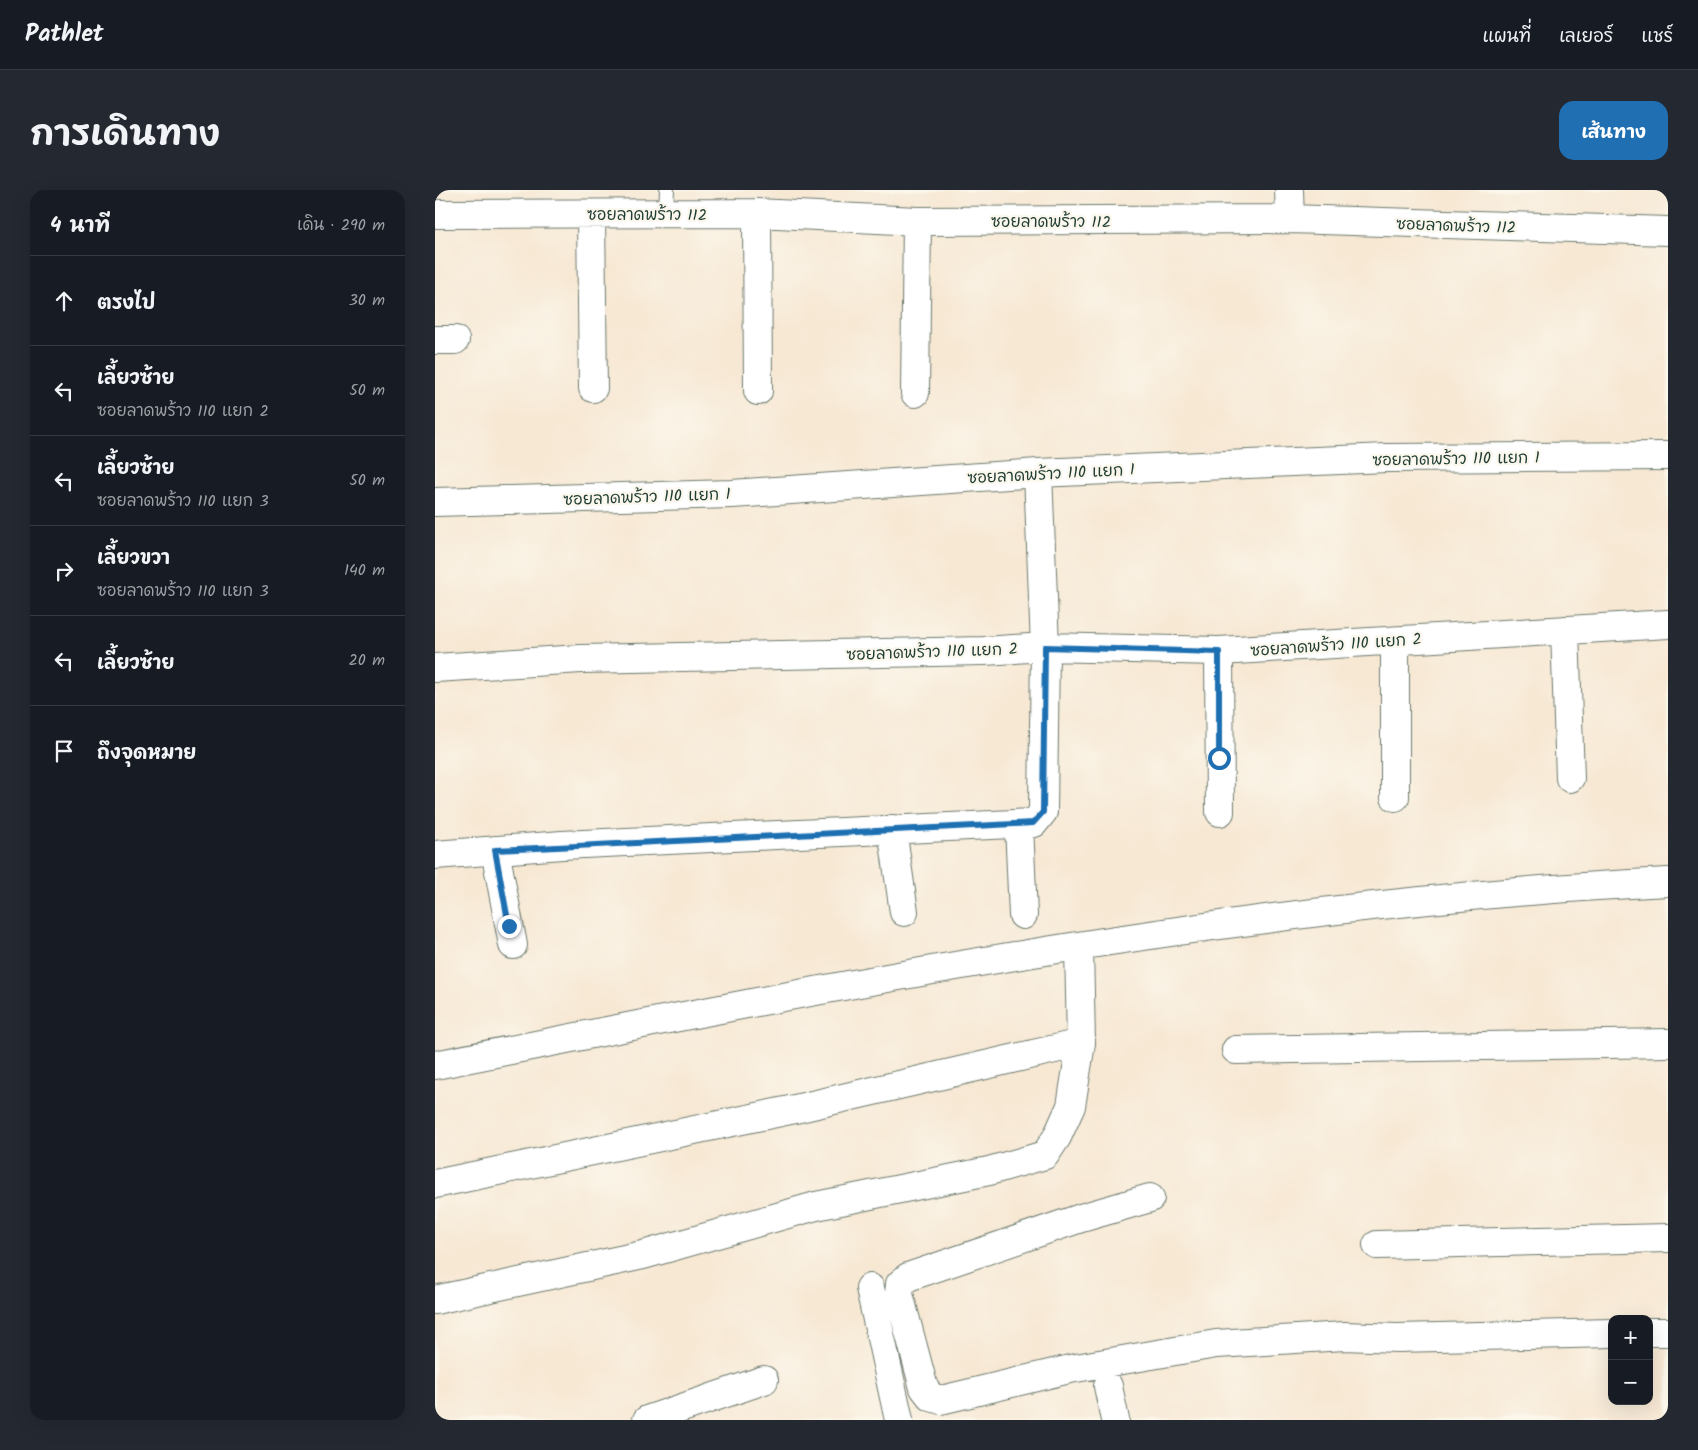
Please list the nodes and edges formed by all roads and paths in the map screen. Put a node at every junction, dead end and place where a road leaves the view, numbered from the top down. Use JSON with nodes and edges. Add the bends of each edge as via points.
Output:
{"nodes":[{"id":1,"x":1289,"y":190,"type":"edge"},
{"id":2,"x":667,"y":202,"type":"edge"},
{"id":3,"x":757,"y":213,"type":"junction"},
{"id":4,"x":435,"y":214,"type":"edge"},
{"id":5,"x":591,"y":214,"type":"junction"},
{"id":6,"x":1290,"y":219,"type":"junction"},
{"id":7,"x":917,"y":221,"type":"junction"},
{"id":8,"x":1668,"y":231,"type":"edge"},
{"id":9,"x":593,"y":388,"type":"dead end"},
{"id":10,"x":759,"y":391,"type":"dead end"},
{"id":11,"x":915,"y":393,"type":"dead end"},
{"id":12,"x":1668,"y":456,"type":"edge"},
{"id":13,"x":1038,"y":473,"type":"junction"},
{"id":14,"x":435,"y":502,"type":"edge"},
{"id":15,"x":1668,"y":624,"type":"edge"},
{"id":16,"x":1565,"y":630,"type":"junction"},
{"id":17,"x":1395,"y":641,"type":"junction"},
{"id":18,"x":1045,"y":647,"type":"junction"},
{"id":19,"x":1219,"y":652,"type":"junction"},
{"id":20,"x":435,"y":668,"type":"edge"},
{"id":21,"x":1569,"y":778,"type":"dead end"},
{"id":22,"x":1395,"y":797,"type":"dead end"},
{"id":23,"x":1220,"y":812,"type":"dead end"},
{"id":24,"x":1019,"y":825,"type":"junction"},
{"id":25,"x":892,"y":830,"type":"junction"},
{"id":26,"x":495,"y":850,"type":"junction"},
{"id":27,"x":435,"y":854,"type":"edge"},
{"id":28,"x":1668,"y":882,"type":"edge"},
{"id":29,"x":904,"y":912,"type":"dead end"},
{"id":30,"x":1023,"y":915,"type":"dead end"},
{"id":31,"x":513,"y":945,"type":"dead end"},
{"id":32,"x":1079,"y":946,"type":"junction"},
{"id":33,"x":1081,"y":1043,"type":"junction"},
{"id":34,"x":1668,"y":1044,"type":"edge"},
{"id":35,"x":1236,"y":1050,"type":"dead end"},
{"id":36,"x":435,"y":1065,"type":"edge"},
{"id":37,"x":435,"y":1184,"type":"edge"},
{"id":38,"x":1150,"y":1198,"type":"dead end"},
{"id":39,"x":1668,"y":1238,"type":"edge"},
{"id":40,"x":1377,"y":1245,"type":"dead end"},
{"id":41,"x":870,"y":1288,"type":"dead end"},
{"id":42,"x":435,"y":1300,"type":"edge"},
{"id":43,"x":1653,"y":1332,"type":"edge"},
{"id":44,"x":1668,"y":1332,"type":"edge"},
{"id":45,"x":1608,"y":1333,"type":"edge"},
{"id":46,"x":764,"y":1380,"type":"dead end"},
{"id":47,"x":1108,"y":1386,"type":"dead end"},
{"id":48,"x":659,"y":1418,"type":"edge"},
{"id":49,"x":899,"y":1420,"type":"edge"},
{"id":50,"x":1115,"y":1420,"type":"edge"}],
"edges":[{"from":1,"to":6,"type":"street"},
{"from":2,"to":3,"type":"street","name":"ซอยลาดพร้าว 112"},
{"from":2,"to":5,"type":"street","name":"ซอยลาดพร้าว 112"},
{"from":3,"to":7,"type":"street","name":"ซอยลาดพร้าว 112"},
{"from":3,"to":10,"type":"street"},
{"from":4,"to":5,"type":"street","name":"ซอยลาดพร้าว 112"},
{"from":5,"to":9,"type":"street"},
{"from":6,"to":7,"type":"street","name":"ซอยลาดพร้าว 112"},
{"from":6,"to":8,"type":"street","name":"ซอยลาดพร้าว 112"},
{"from":7,"to":11,"type":"street"},
{"from":12,"to":13,"type":"street","name":"ซอยลาดพร้าว 110 แยก 1","via":[[1387,458]]},
{"from":13,"to":14,"type":"street","name":"ซอยลาดพร้าว 110 แยก 1","via":[[732,494]]},
{"from":13,"to":18,"type":"street"},
{"from":15,"to":16,"type":"street","name":"ซอยลาดพร้าว 110 แยก 2"},
{"from":16,"to":17,"type":"street","name":"ซอยลาดพร้าว 110 แยก 2"},
{"from":16,"to":21,"type":"street"},
{"from":17,"to":19,"type":"street","name":"ซอยลาดพร้าว 110 แยก 2"},
{"from":17,"to":22,"type":"street"},
{"from":18,"to":19,"type":"street","name":"ซอยลาดพร้าว 110 แยก 2"},
{"from":18,"to":20,"type":"street","name":"ซอยลาดพร้าว 110 แยก 2","via":[[581,659]]},
{"from":18,"to":24,"type":"street","via":[[1043,812],[1033,823]]},
{"from":19,"to":23,"type":"street"},
{"from":24,"to":25,"type":"street"},
{"from":24,"to":30,"type":"street"},
{"from":25,"to":26,"type":"street"},
{"from":25,"to":29,"type":"street"},
{"from":26,"to":27,"type":"street"},
{"from":26,"to":31,"type":"street"},
{"from":28,"to":32,"type":"street","via":[[1502,892],[1244,921]]},
{"from":32,"to":33,"type":"street"},
{"from":32,"to":36,"type":"street","via":[[778,997]]},
{"from":33,"to":37,"type":"street","via":[[795,1109]]},
{"from":33,"to":42,"type":"street","via":[[1071,1106],[1045,1155],[989,1171],[816,1206],[643,1256]]},
{"from":34,"to":35,"type":"street"},
{"from":38,"to":45,"type":"street","via":[[908,1277],[900,1284],[899,1294],[924,1388],[931,1397],[941,1400],[1070,1369],[1216,1344],[1344,1336],[1397,1338]]},
{"from":39,"to":40,"type":"street"},
{"from":41,"to":49,"type":"street"},
{"from":43,"to":44,"type":"street"},
{"from":46,"to":48,"type":"street"},
{"from":47,"to":50,"type":"street"}]}
